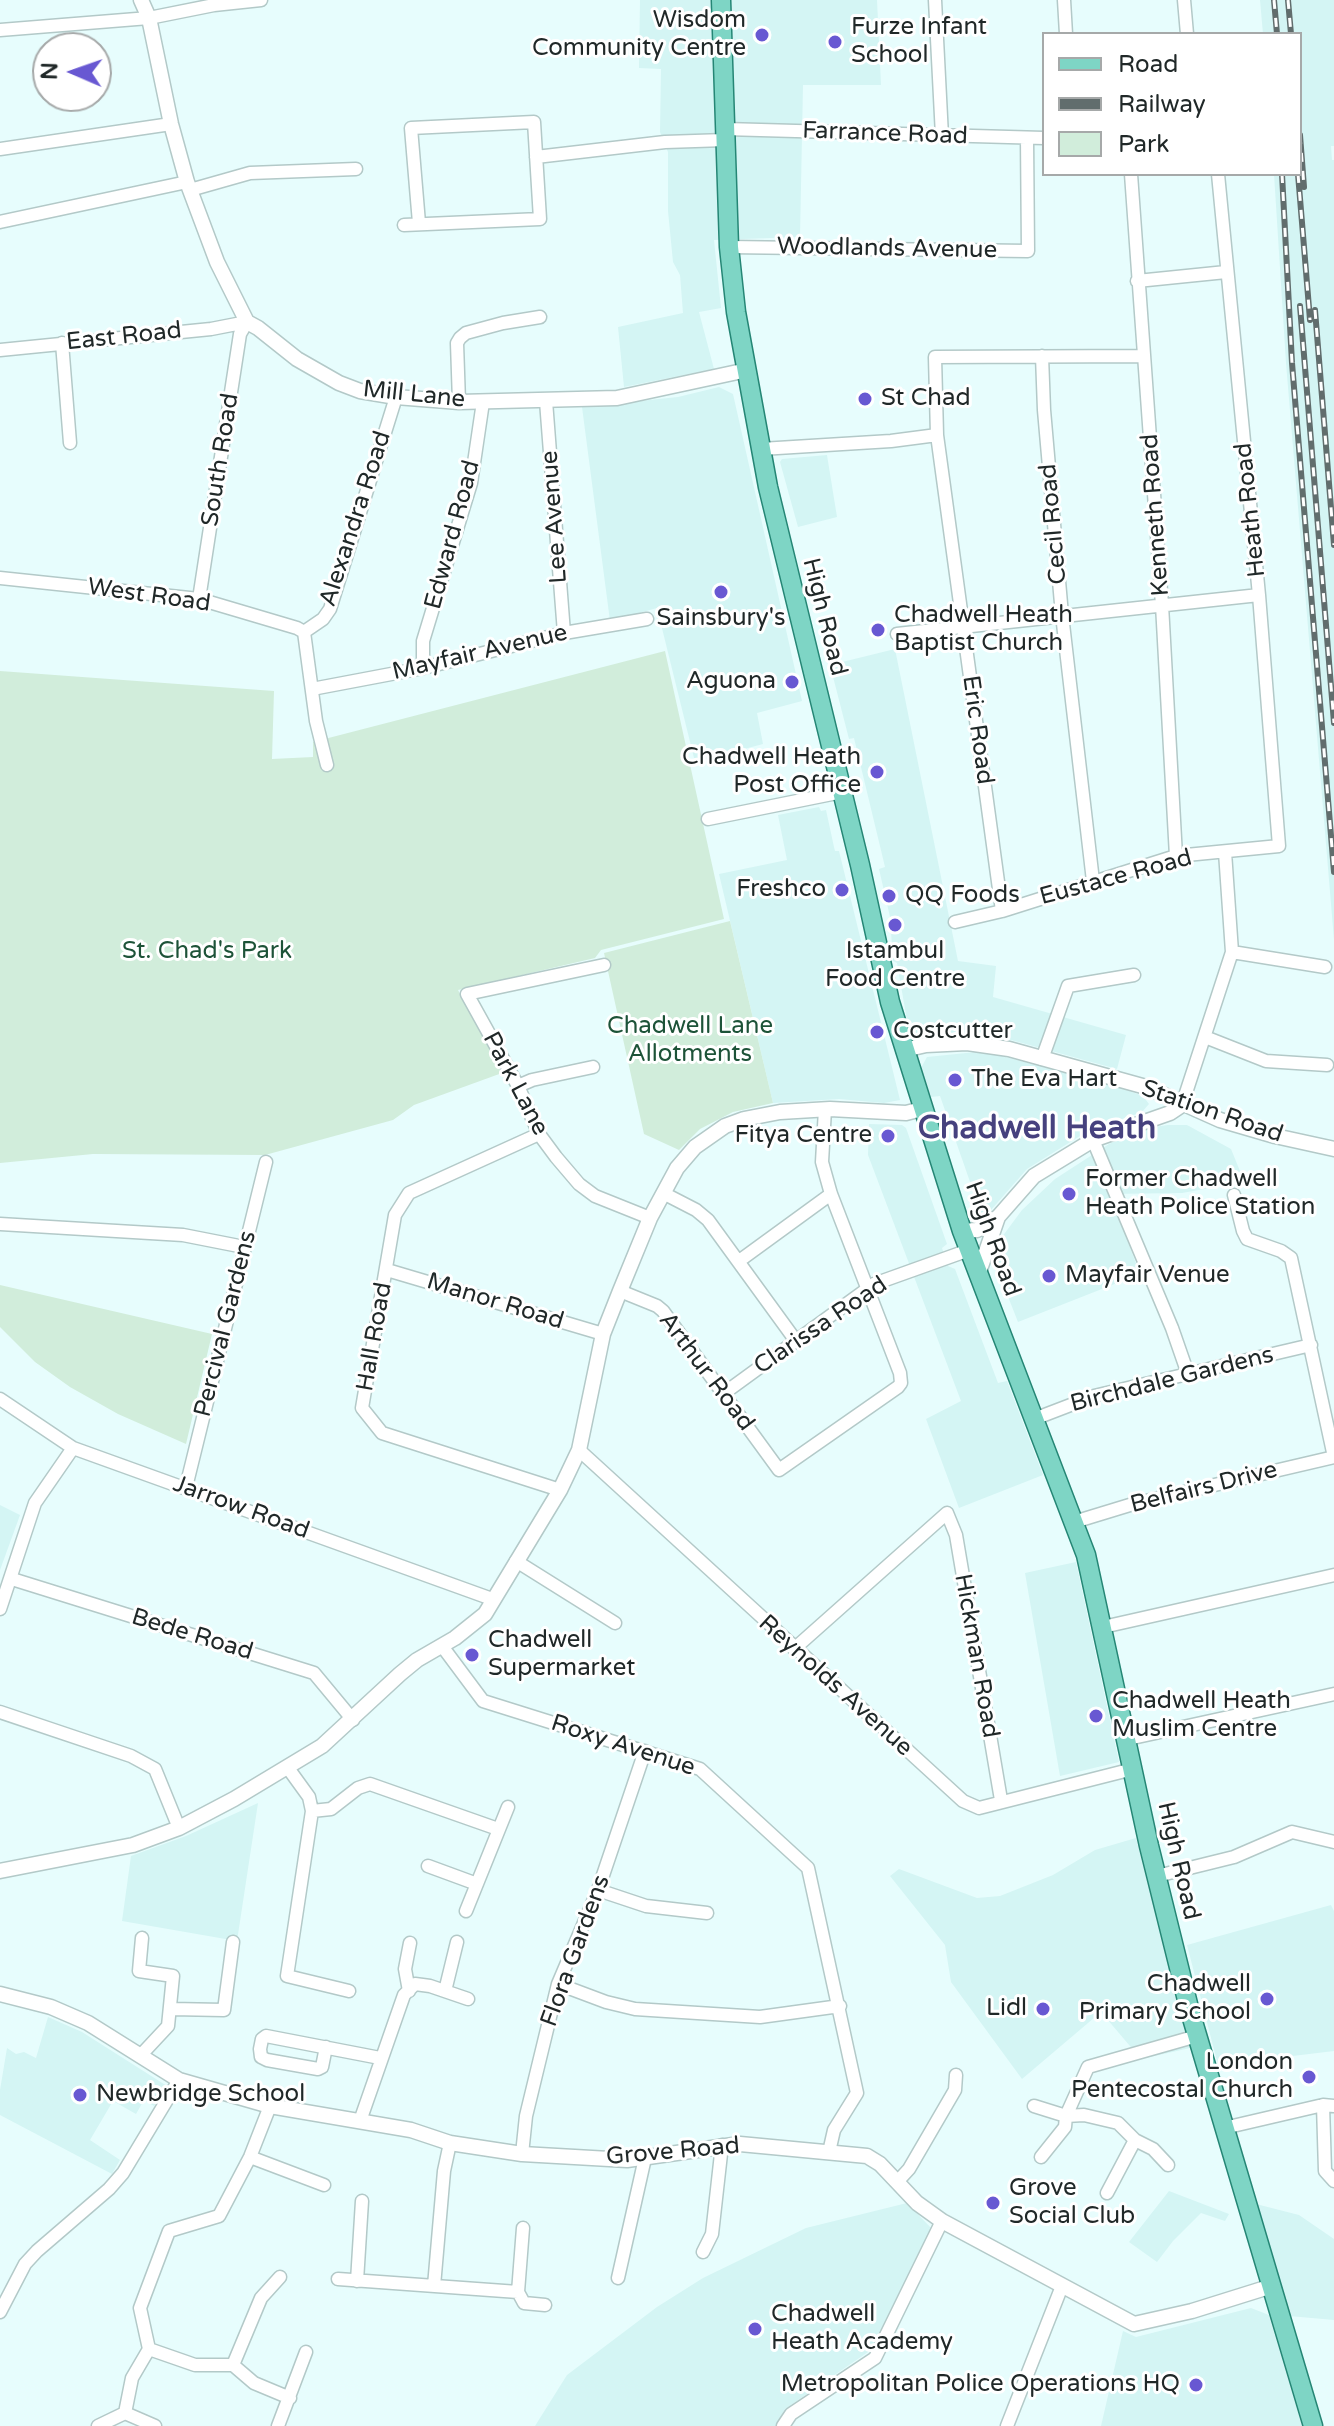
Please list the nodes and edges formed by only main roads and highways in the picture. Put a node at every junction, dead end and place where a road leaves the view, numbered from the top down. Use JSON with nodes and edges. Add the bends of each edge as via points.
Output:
{"nodes":[{"id":1,"x":721,"y":0,"type":"edge"},
{"id":2,"x":1313,"y":2426,"type":"edge"}],
"edges":[{"from":1,"to":2,"type":"main road","name":"High Road","via":[[736,312],[797,612],[890,1002],[962,1231],[1086,1555],[1197,2036]]}]}
